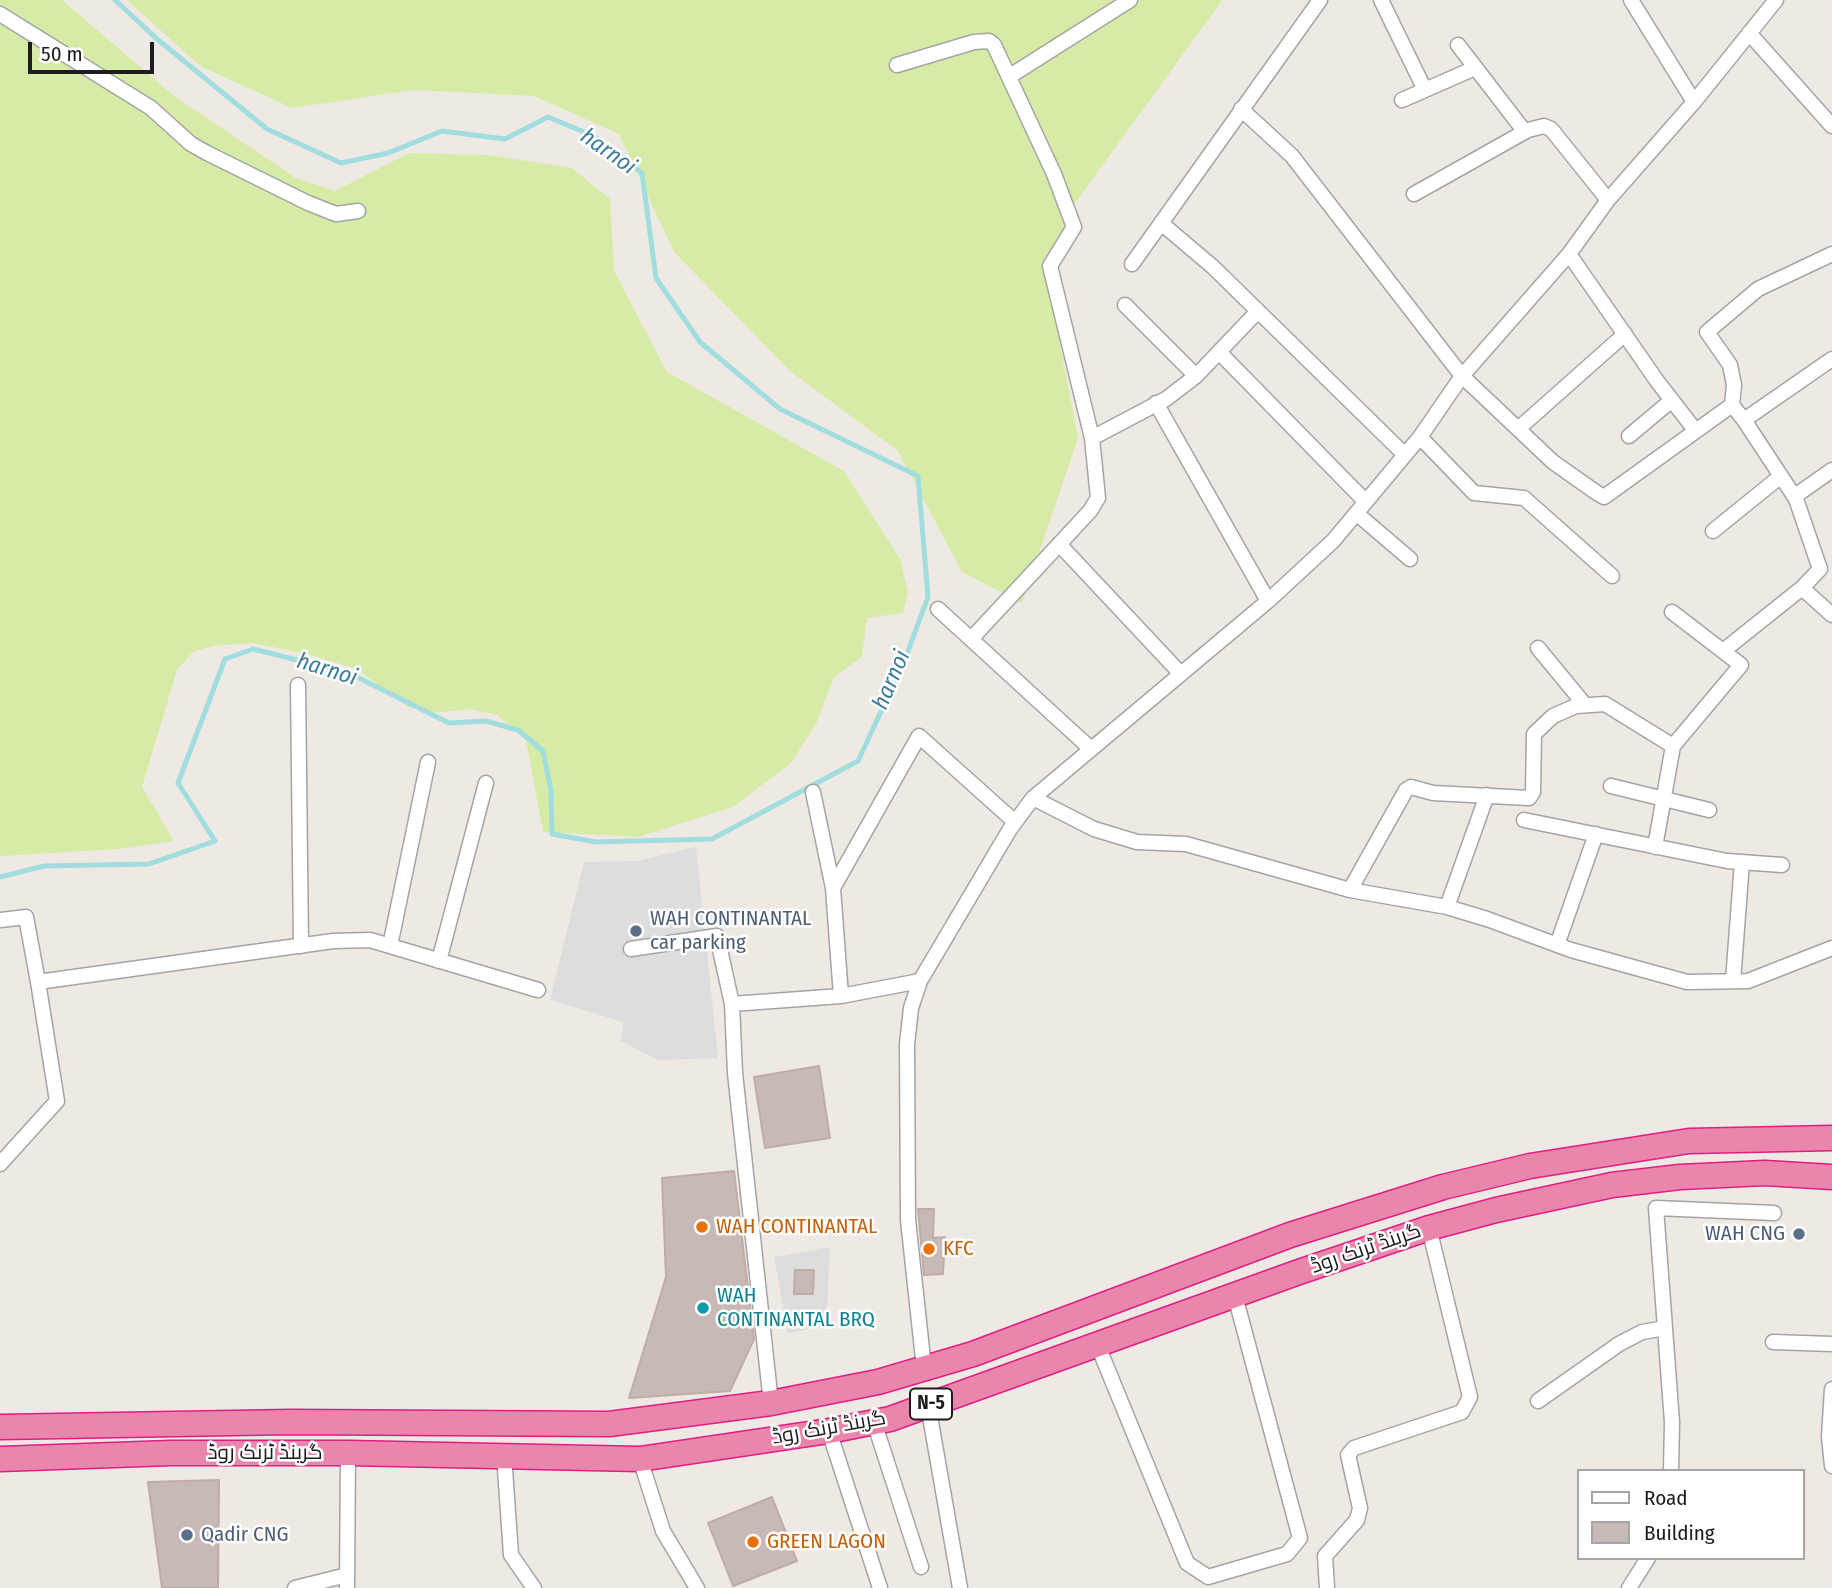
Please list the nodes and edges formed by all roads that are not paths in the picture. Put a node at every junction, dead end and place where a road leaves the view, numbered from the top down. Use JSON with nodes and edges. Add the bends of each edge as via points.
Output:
{"nodes":[{"id":1,"x":1130,"y":0,"type":"edge"},
{"id":2,"x":1381,"y":0,"type":"edge"},
{"id":3,"x":1631,"y":0,"type":"edge"},
{"id":4,"x":1776,"y":0,"type":"edge"},
{"id":5,"x":1314,"y":3,"type":"edge"},
{"id":6,"x":0,"y":15,"type":"edge"},
{"id":7,"x":1749,"y":33,"type":"junction"},
{"id":8,"x":1458,"y":45,"type":"dead end"},
{"id":9,"x":897,"y":65,"type":"dead end"},
{"id":10,"x":1475,"y":68,"type":"junction"},
{"id":11,"x":1010,"y":76,"type":"junction"},
{"id":12,"x":1424,"y":88,"type":"junction"},
{"id":13,"x":1402,"y":100,"type":"dead end"},
{"id":14,"x":1694,"y":103,"type":"junction"},
{"id":15,"x":1241,"y":109,"type":"junction"},
{"id":16,"x":1832,"y":126,"type":"edge"},
{"id":17,"x":1525,"y":132,"type":"junction"},
{"id":18,"x":1414,"y":194,"type":"dead end"},
{"id":19,"x":1608,"y":200,"type":"junction"},
{"id":20,"x":358,"y":211,"type":"dead end"},
{"id":21,"x":1161,"y":223,"type":"junction"},
{"id":22,"x":1569,"y":254,"type":"junction"},
{"id":23,"x":1832,"y":254,"type":"edge"},
{"id":24,"x":1132,"y":264,"type":"dead end"},
{"id":25,"x":1125,"y":304,"type":"dead end"},
{"id":26,"x":1258,"y":311,"type":"junction"},
{"id":27,"x":1625,"y":334,"type":"junction"},
{"id":28,"x":1220,"y":353,"type":"junction"},
{"id":29,"x":1832,"y":359,"type":"edge"},
{"id":30,"x":1196,"y":376,"type":"junction"},
{"id":31,"x":1462,"y":376,"type":"junction"},
{"id":32,"x":1672,"y":400,"type":"junction"},
{"id":33,"x":1156,"y":403,"type":"junction"},
{"id":34,"x":1732,"y":405,"type":"junction"},
{"id":35,"x":1744,"y":420,"type":"junction"},
{"id":36,"x":1518,"y":429,"type":"junction"},
{"id":37,"x":1695,"y":430,"type":"junction"},
{"id":38,"x":1629,"y":436,"type":"dead end"},
{"id":39,"x":1420,"y":437,"type":"junction"},
{"id":40,"x":1091,"y":438,"type":"junction"},
{"id":41,"x":1404,"y":454,"type":"junction"},
{"id":42,"x":1832,"y":470,"type":"edge"},
{"id":43,"x":1781,"y":476,"type":"junction"},
{"id":44,"x":1795,"y":496,"type":"junction"},
{"id":45,"x":1361,"y":507,"type":"junction"},
{"id":46,"x":1713,"y":531,"type":"dead end"},
{"id":47,"x":1059,"y":544,"type":"junction"},
{"id":48,"x":1410,"y":559,"type":"dead end"},
{"id":49,"x":1612,"y":576,"type":"dead end"},
{"id":50,"x":1802,"y":588,"type":"junction"},
{"id":51,"x":1268,"y":601,"type":"junction"},
{"id":52,"x":939,"y":609,"type":"dead end"},
{"id":53,"x":1672,"y":612,"type":"dead end"},
{"id":54,"x":1832,"y":615,"type":"edge"},
{"id":55,"x":972,"y":638,"type":"junction"},
{"id":56,"x":1538,"y":648,"type":"dead end"},
{"id":57,"x":1723,"y":651,"type":"junction"},
{"id":58,"x":1181,"y":674,"type":"junction"},
{"id":59,"x":298,"y":685,"type":"dead end"},
{"id":60,"x":1585,"y":705,"type":"junction"},
{"id":61,"x":1673,"y":746,"type":"junction"},
{"id":62,"x":1091,"y":749,"type":"junction"},
{"id":63,"x":428,"y":762,"type":"dead end"},
{"id":64,"x":486,"y":783,"type":"dead end"},
{"id":65,"x":1611,"y":786,"type":"dead end"},
{"id":66,"x":813,"y":792,"type":"dead end"},
{"id":67,"x":1487,"y":795,"type":"junction"},
{"id":68,"x":1033,"y":798,"type":"junction"},
{"id":69,"x":1664,"y":798,"type":"junction"},
{"id":70,"x":1709,"y":810,"type":"dead end"},
{"id":71,"x":1524,"y":820,"type":"dead end"},
{"id":72,"x":1015,"y":822,"type":"junction"},
{"id":73,"x":1596,"y":834,"type":"junction"},
{"id":74,"x":1656,"y":847,"type":"junction"},
{"id":75,"x":1742,"y":862,"type":"junction"},
{"id":76,"x":1782,"y":865,"type":"dead end"},
{"id":77,"x":833,"y":888,"type":"junction"},
{"id":78,"x":1350,"y":890,"type":"junction"},
{"id":79,"x":1447,"y":907,"type":"junction"},
{"id":80,"x":0,"y":920,"type":"edge"},
{"id":81,"x":1557,"y":945,"type":"junction"},
{"id":82,"x":300,"y":946,"type":"junction"},
{"id":83,"x":390,"y":946,"type":"junction"},
{"id":84,"x":1832,"y":948,"type":"edge"},
{"id":85,"x":631,"y":949,"type":"dead end"},
{"id":86,"x":439,"y":961,"type":"junction"},
{"id":87,"x":920,"y":981,"type":"junction"},
{"id":88,"x":1733,"y":981,"type":"junction"},
{"id":89,"x":38,"y":982,"type":"junction"},
{"id":90,"x":538,"y":990,"type":"dead end"},
{"id":91,"x":841,"y":996,"type":"junction"},
{"id":92,"x":732,"y":1004,"type":"junction"},
{"id":93,"x":1832,"y":1138,"type":"edge"},
{"id":94,"x":0,"y":1164,"type":"edge"},
{"id":95,"x":1832,"y":1177,"type":"edge"},
{"id":96,"x":1774,"y":1213,"type":"dead end"},
{"id":97,"x":1429,"y":1228,"type":"junction"},
{"id":98,"x":1235,"y":1296,"type":"junction"},
{"id":99,"x":1665,"y":1328,"type":"junction"},
{"id":100,"x":1773,"y":1342,"type":"dead end"},
{"id":101,"x":1832,"y":1344,"type":"edge"},
{"id":102,"x":1098,"y":1346,"type":"junction"},
{"id":103,"x":924,"y":1368,"type":"junction"},
{"id":104,"x":878,"y":1382,"type":"junction"},
{"id":105,"x":1832,"y":1389,"type":"edge"},
{"id":106,"x":1538,"y":1401,"type":"dead end"},
{"id":107,"x":771,"y":1404,"type":"junction"},
{"id":108,"x":928,"y":1405,"type":"junction"},
{"id":109,"x":882,"y":1420,"type":"junction"},
{"id":110,"x":0,"y":1427,"type":"edge"},
{"id":111,"x":829,"y":1431,"type":"junction"},
{"id":112,"x":348,"y":1453,"type":"junction"},
{"id":113,"x":504,"y":1455,"type":"junction"},
{"id":114,"x":0,"y":1459,"type":"edge"},
{"id":115,"x":640,"y":1459,"type":"junction"},
{"id":116,"x":1832,"y":1466,"type":"edge"},
{"id":117,"x":1671,"y":1469,"type":"edge"},
{"id":118,"x":1647,"y":1560,"type":"edge"},
{"id":119,"x":921,"y":1567,"type":"dead end"},
{"id":120,"x":347,"y":1582,"type":"edge"},
{"id":121,"x":295,"y":1588,"type":"edge"},
{"id":122,"x":534,"y":1588,"type":"edge"},
{"id":123,"x":697,"y":1588,"type":"edge"},
{"id":124,"x":880,"y":1588,"type":"edge"},
{"id":125,"x":960,"y":1588,"type":"edge"},
{"id":126,"x":1327,"y":1588,"type":"edge"},
{"id":127,"x":1629,"y":1588,"type":"edge"}],
"edges":[{"from":1,"to":11,"type":"street"},
{"from":2,"to":12,"type":"street"},
{"from":3,"to":14,"type":"street"},
{"from":4,"to":7,"type":"street"},
{"from":5,"to":15,"type":"street"},
{"from":6,"to":20,"type":"street","via":[[151,108],[207,153],[336,214]]},
{"from":7,"to":14,"type":"street"},
{"from":7,"to":16,"type":"street"},
{"from":8,"to":10,"type":"street"},
{"from":9,"to":11,"type":"street","via":[[989,41]]},
{"from":10,"to":12,"type":"street"},
{"from":10,"to":17,"type":"street"},
{"from":11,"to":40,"type":"street","via":[[1074,228],[1050,266]]},
{"from":12,"to":13,"type":"street"},
{"from":14,"to":19,"type":"street"},
{"from":15,"to":21,"type":"street"},
{"from":15,"to":31,"type":"street","via":[[1292,156]]},
{"from":17,"to":18,"type":"street"},
{"from":17,"to":19,"type":"street","via":[[1544,126],[1551,129]]},
{"from":19,"to":22,"type":"street"},
{"from":21,"to":24,"type":"street"},
{"from":21,"to":26,"type":"street"},
{"from":22,"to":27,"type":"street"},
{"from":22,"to":31,"type":"street"},
{"from":23,"to":34,"type":"street","via":[[1758,289],[1707,332],[1730,365]]},
{"from":25,"to":30,"type":"street"},
{"from":26,"to":28,"type":"street"},
{"from":26,"to":41,"type":"street"},
{"from":27,"to":32,"type":"street"},
{"from":27,"to":36,"type":"street"},
{"from":28,"to":30,"type":"street"},
{"from":28,"to":45,"type":"street"},
{"from":29,"to":35,"type":"street"},
{"from":30,"to":33,"type":"street"},
{"from":31,"to":36,"type":"street"},
{"from":31,"to":39,"type":"street"},
{"from":32,"to":37,"type":"street"},
{"from":32,"to":38,"type":"street"},
{"from":33,"to":40,"type":"street"},
{"from":33,"to":51,"type":"street"},
{"from":34,"to":35,"type":"street"},
{"from":34,"to":37,"type":"street"},
{"from":35,"to":43,"type":"street"},
{"from":36,"to":37,"type":"street","via":[[1553,462],[1604,497]]},
{"from":39,"to":41,"type":"street"},
{"from":39,"to":49,"type":"street","via":[[1474,494],[1524,498]]},
{"from":40,"to":47,"type":"street","via":[[1098,498]]},
{"from":41,"to":45,"type":"street"},
{"from":42,"to":44,"type":"street"},
{"from":43,"to":44,"type":"street"},
{"from":43,"to":46,"type":"street"},
{"from":44,"to":50,"type":"street","via":[[1820,569]]},
{"from":45,"to":48,"type":"street"},
{"from":45,"to":51,"type":"street","via":[[1333,541]]},
{"from":47,"to":55,"type":"street"},
{"from":47,"to":58,"type":"street"},
{"from":50,"to":54,"type":"street"},
{"from":50,"to":57,"type":"street"},
{"from":51,"to":58,"type":"street"},
{"from":52,"to":55,"type":"street"},
{"from":53,"to":57,"type":"street"},
{"from":55,"to":62,"type":"street"},
{"from":56,"to":60,"type":"street"},
{"from":57,"to":61,"type":"street","via":[[1741,665]]},
{"from":58,"to":62,"type":"street"},
{"from":59,"to":82,"type":"street"},
{"from":60,"to":61,"type":"street","via":[[1605,704]]},
{"from":60,"to":67,"type":"street","via":[[1553,716],[1534,734],[1533,792],[1529,798]]},
{"from":61,"to":69,"type":"street"},
{"from":62,"to":68,"type":"street"},
{"from":63,"to":83,"type":"street"},
{"from":64,"to":86,"type":"street"},
{"from":65,"to":69,"type":"street"},
{"from":66,"to":77,"type":"street"},
{"from":67,"to":78,"type":"street","via":[[1406,790]]},
{"from":67,"to":79,"type":"street"},
{"from":68,"to":72,"type":"street"},
{"from":68,"to":78,"type":"street","via":[[1094,829],[1137,842],[1186,844]]},
{"from":69,"to":70,"type":"street"},
{"from":69,"to":74,"type":"street"},
{"from":71,"to":73,"type":"street"},
{"from":72,"to":77,"type":"street","via":[[919,736]]},
{"from":72,"to":87,"type":"street"},
{"from":73,"to":74,"type":"street"},
{"from":73,"to":81,"type":"street"},
{"from":74,"to":75,"type":"street"},
{"from":75,"to":76,"type":"street"},
{"from":75,"to":88,"type":"street"},
{"from":77,"to":91,"type":"street"},
{"from":78,"to":79,"type":"street"},
{"from":79,"to":81,"type":"street"},
{"from":80,"to":89,"type":"street","via":[[26,917]]},
{"from":81,"to":88,"type":"street","via":[[1686,982]]},
{"from":82,"to":83,"type":"street","via":[[370,940]]},
{"from":82,"to":89,"type":"street"},
{"from":83,"to":86,"type":"street"},
{"from":84,"to":88,"type":"street","via":[[1748,981]]},
{"from":85,"to":92,"type":"street","via":[[717,936]]},
{"from":86,"to":90,"type":"street"},
{"from":87,"to":91,"type":"street"},
{"from":87,"to":103,"type":"street","via":[[911,1008],[907,1066],[908,1220]]},
{"from":89,"to":94,"type":"street","via":[[57,1101]]},
{"from":91,"to":92,"type":"street"},
{"from":92,"to":107,"type":"street","via":[[735,1073]]},
{"from":93,"to":103,"type":"highway","name":"گرینڈ ٹرنک روڈ","number":"N-5","via":[[1654,1145],[1530,1166],[1443,1187],[1290,1235],[973,1354]]},
{"from":95,"to":97,"type":"highway","name":"گرینڈ ٹرنک روڈ","number":"N-5","via":[[1765,1173],[1612,1185]]},
{"from":96,"to":99,"type":"street","via":[[1656,1208]]},
{"from":97,"to":98,"type":"highway","name":"گرینڈ ٹرنک روڈ","number":"N-5"},
{"from":97,"to":126,"type":"street","via":[[1471,1396],[1462,1412],[1354,1448],[1348,1455],[1360,1508],[1357,1520],[1325,1556]]},
{"from":98,"to":102,"type":"highway","name":"گرینڈ ٹرنک روڈ","number":"N-5"},
{"from":98,"to":102,"type":"street","via":[[1300,1538],[1287,1554],[1208,1577],[1187,1563]]},
{"from":99,"to":106,"type":"street","via":[[1642,1332],[1619,1345]]},
{"from":99,"to":117,"type":"street"},
{"from":100,"to":101,"type":"street"},
{"from":102,"to":108,"type":"highway","name":"گرینڈ ٹرنک روڈ","number":"N-5"},
{"from":103,"to":104,"type":"highway","name":"گرینڈ ٹرنک روڈ","number":"N-5"},
{"from":104,"to":107,"type":"highway","name":"گرینڈ ٹرنک روڈ","number":"N-5"},
{"from":104,"to":109,"type":"highway"},
{"from":105,"to":116,"type":"street"},
{"from":107,"to":110,"type":"highway","name":"گرینڈ ٹرنک روڈ","number":"N-5","via":[[609,1424],[291,1422]]},
{"from":108,"to":109,"type":"highway","name":"گرینڈ ٹرنک روڈ","number":"N-5"},
{"from":108,"to":125,"type":"street"},
{"from":109,"to":111,"type":"highway","name":"گرینڈ ٹرنک روڈ","number":"N-5"},
{"from":109,"to":119,"type":"street"},
{"from":111,"to":115,"type":"highway","name":"گرینڈ ٹرنک روڈ","number":"N-5"},
{"from":111,"to":124,"type":"street"},
{"from":112,"to":113,"type":"highway","name":"گرینڈ ٹرنک روڈ","number":"N-5"},
{"from":112,"to":114,"type":"highway","name":"گرینڈ ٹرنک روڈ","number":"N-5"},
{"from":112,"to":120,"type":"street"},
{"from":113,"to":115,"type":"highway","name":"گرینڈ ٹرنک روڈ","number":"N-5"},
{"from":113,"to":122,"type":"street","via":[[511,1555]]},
{"from":115,"to":123,"type":"street","via":[[663,1531]]},
{"from":118,"to":127,"type":"street"},
{"from":120,"to":121,"type":"street"}]}
